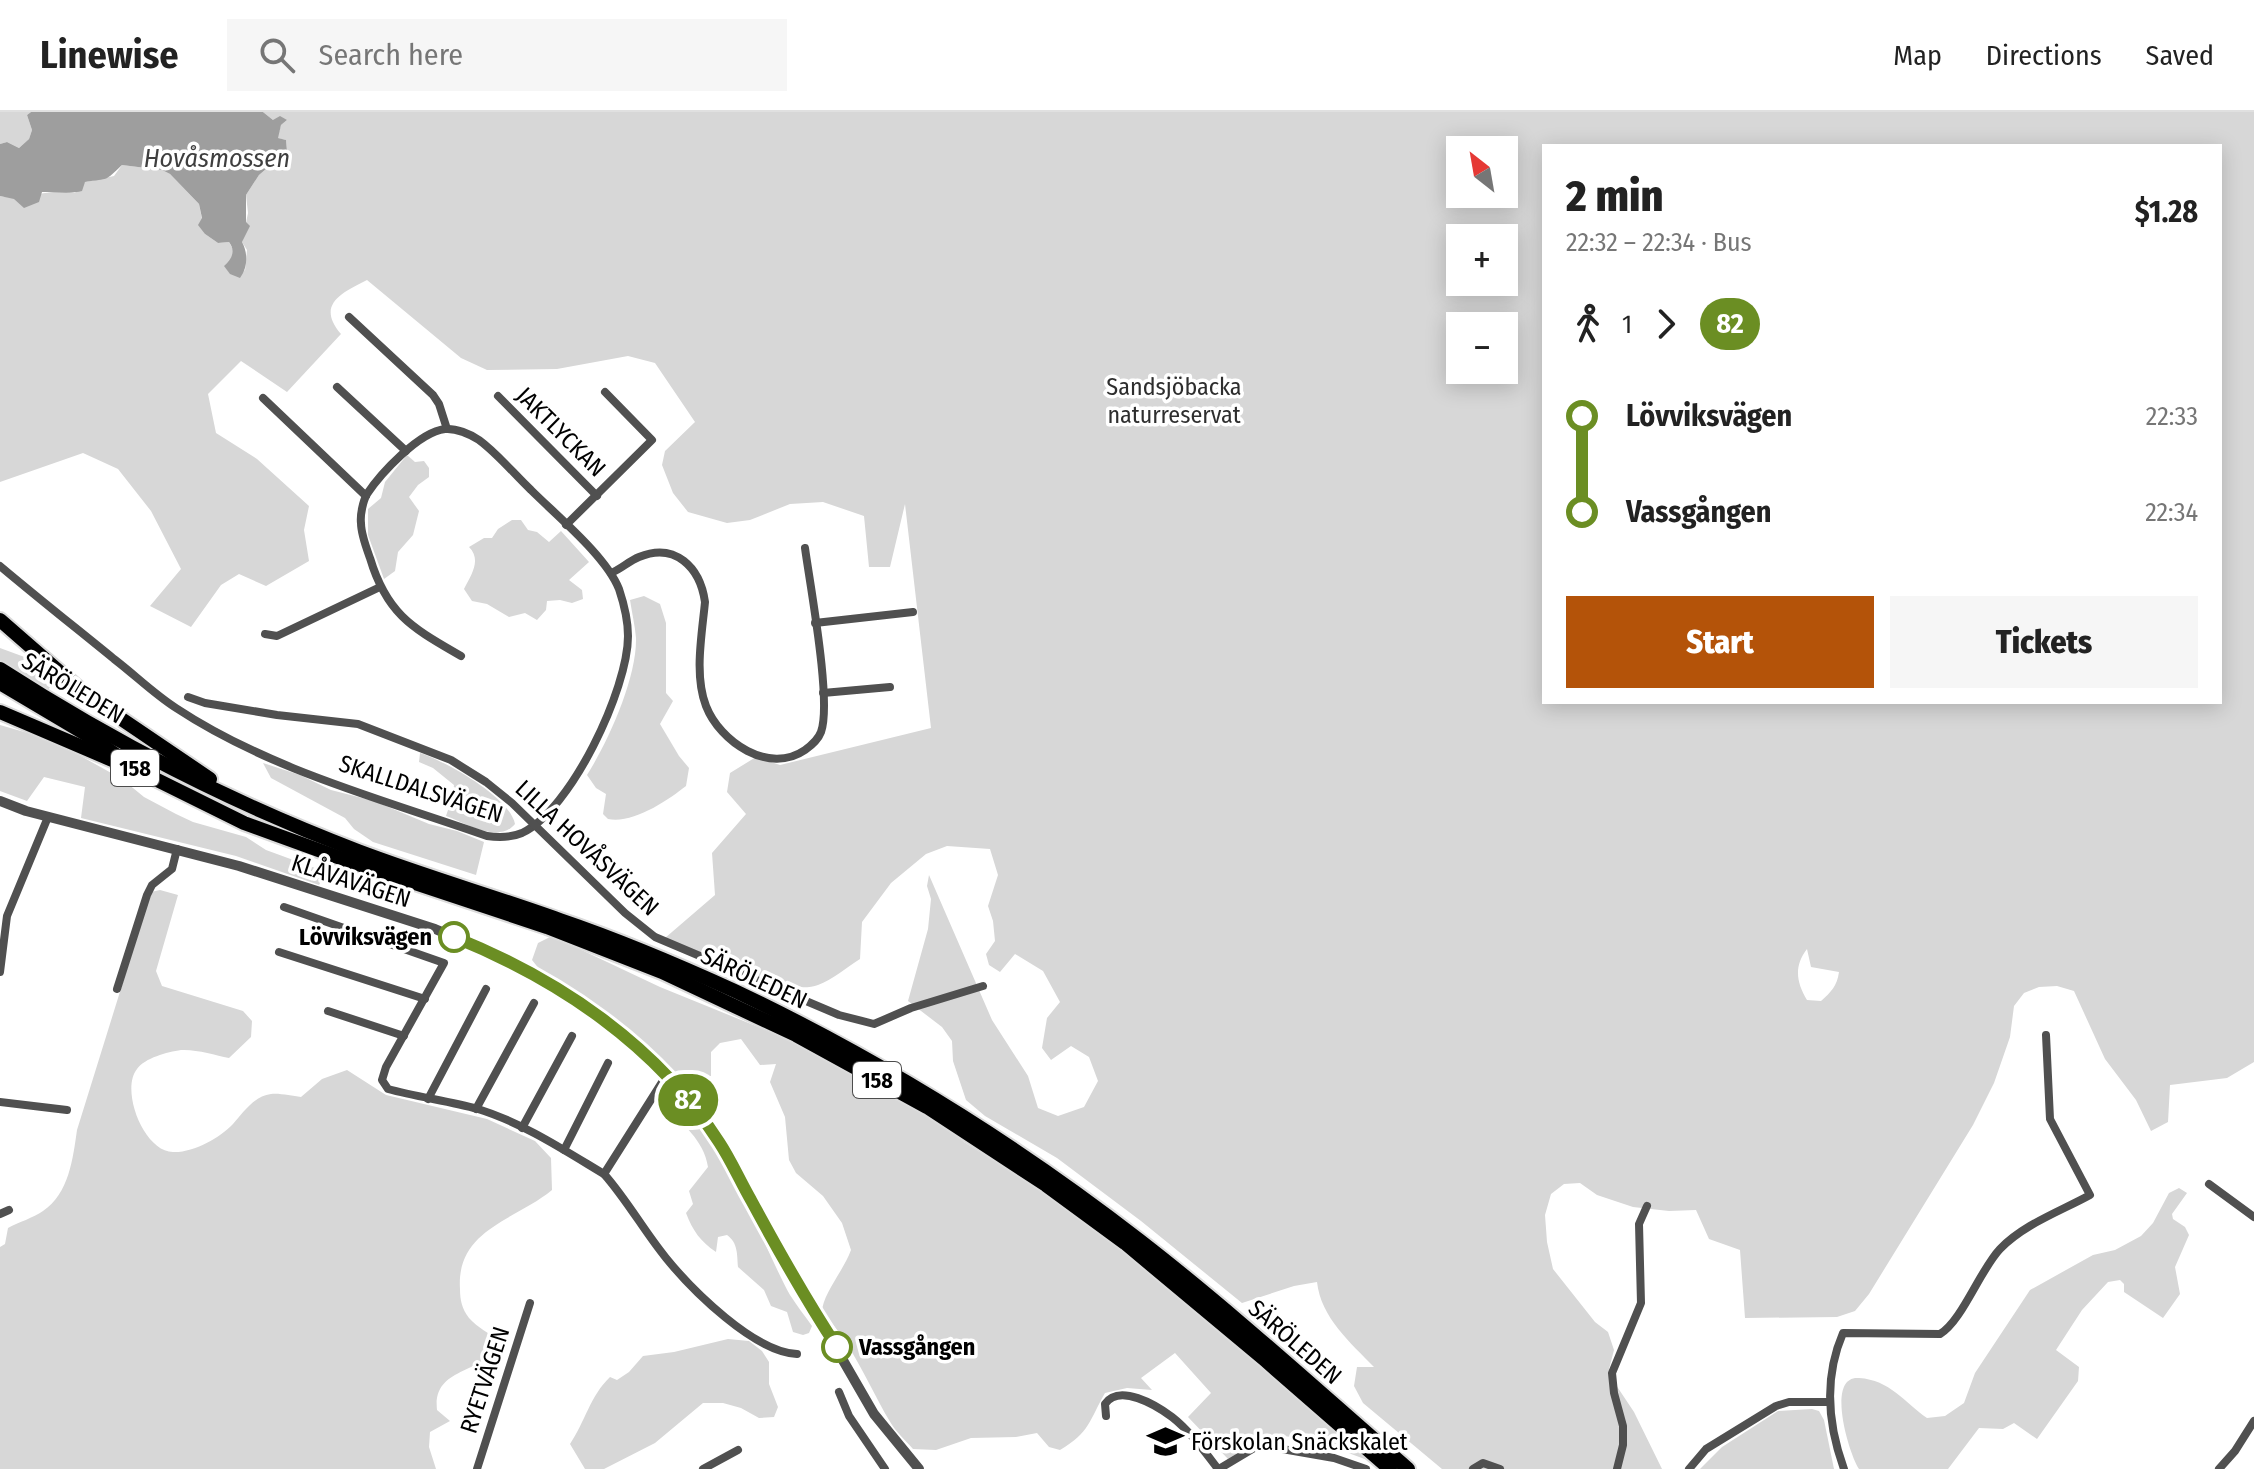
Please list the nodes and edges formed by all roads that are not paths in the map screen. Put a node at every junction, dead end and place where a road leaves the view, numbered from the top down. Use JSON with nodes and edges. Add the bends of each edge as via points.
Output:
{"nodes":[{"id":1,"x":349,"y":317,"type":"dead end"},
{"id":2,"x":337,"y":387,"type":"dead end"},
{"id":3,"x":605,"y":392,"type":"dead end"},
{"id":4,"x":498,"y":396,"type":"dead end"},
{"id":5,"x":263,"y":398,"type":"dead end"},
{"id":6,"x":447,"y":429,"type":"junction"},
{"id":7,"x":406,"y":451,"type":"junction"},
{"id":8,"x":366,"y":496,"type":"junction"},
{"id":9,"x":597,"y":496,"type":"junction"},
{"id":10,"x":566,"y":525,"type":"junction"},
{"id":11,"x":805,"y":548,"type":"dead end"},
{"id":12,"x":0,"y":566,"type":"edge"},
{"id":13,"x":611,"y":573,"type":"junction"},
{"id":14,"x":380,"y":587,"type":"junction"},
{"id":15,"x":913,"y":612,"type":"dead end"},
{"id":16,"x":0,"y":620,"type":"edge"},
{"id":17,"x":815,"y":623,"type":"junction"},
{"id":18,"x":265,"y":634,"type":"dead end"},
{"id":19,"x":461,"y":656,"type":"dead end"},
{"id":20,"x":0,"y":669,"type":"edge"},
{"id":21,"x":0,"y":683,"type":"edge"},
{"id":22,"x":890,"y":687,"type":"dead end"},
{"id":23,"x":823,"y":693,"type":"junction"},
{"id":24,"x":188,"y":697,"type":"dead end"},
{"id":25,"x":205,"y":703,"type":"junction"},
{"id":26,"x":0,"y":712,"type":"edge"},
{"id":27,"x":195,"y":719,"type":"junction"},
{"id":28,"x":139,"y":771,"type":"junction"},
{"id":29,"x":228,"y":795,"type":"junction"},
{"id":30,"x":0,"y":801,"type":"edge"},
{"id":31,"x":48,"y":817,"type":"junction"},
{"id":32,"x":535,"y":825,"type":"junction"},
{"id":33,"x":177,"y":849,"type":"junction"},
{"id":34,"x":284,"y":907,"type":"dead end"},
{"id":35,"x":279,"y":952,"type":"dead end"},
{"id":36,"x":0,"y":972,"type":"edge"},
{"id":37,"x":983,"y":986,"type":"dead end"},
{"id":38,"x":117,"y":989,"type":"dead end"},
{"id":39,"x":486,"y":989,"type":"dead end"},
{"id":40,"x":425,"y":999,"type":"junction"},
{"id":41,"x":534,"y":1003,"type":"dead end"},
{"id":42,"x":328,"y":1011,"type":"dead end"},
{"id":43,"x":2046,"y":1035,"type":"dead end"},
{"id":44,"x":404,"y":1036,"type":"junction"},
{"id":45,"x":572,"y":1036,"type":"dead end"},
{"id":46,"x":608,"y":1063,"type":"dead end"},
{"id":47,"x":666,"y":1076,"type":"junction"},
{"id":48,"x":428,"y":1099,"type":"junction"},
{"id":49,"x":0,"y":1102,"type":"edge"},
{"id":50,"x":476,"y":1109,"type":"junction"},
{"id":51,"x":67,"y":1110,"type":"dead end"},
{"id":52,"x":522,"y":1128,"type":"junction"},
{"id":53,"x":564,"y":1150,"type":"junction"},
{"id":54,"x":604,"y":1174,"type":"junction"},
{"id":55,"x":2209,"y":1184,"type":"dead end"},
{"id":56,"x":1647,"y":1206,"type":"dead end"},
{"id":57,"x":2254,"y":1217,"type":"edge"},
{"id":58,"x":530,"y":1303,"type":"dead end"},
{"id":59,"x":797,"y":1354,"type":"dead end"},
{"id":60,"x":839,"y":1392,"type":"dead end"},
{"id":61,"x":1829,"y":1402,"type":"junction"},
{"id":62,"x":1106,"y":1416,"type":"dead end"},
{"id":63,"x":2254,"y":1421,"type":"edge"},
{"id":64,"x":738,"y":1450,"type":"dead end"},
{"id":65,"x":477,"y":1469,"type":"edge"},
{"id":66,"x":703,"y":1469,"type":"edge"},
{"id":67,"x":885,"y":1469,"type":"edge"},
{"id":68,"x":919,"y":1469,"type":"edge"},
{"id":69,"x":1219,"y":1469,"type":"edge"},
{"id":70,"x":1366,"y":1469,"type":"edge"},
{"id":71,"x":1390,"y":1469,"type":"edge"},
{"id":72,"x":1408,"y":1469,"type":"edge"},
{"id":73,"x":1473,"y":1469,"type":"edge"},
{"id":74,"x":1500,"y":1469,"type":"edge"},
{"id":75,"x":1617,"y":1469,"type":"edge"},
{"id":76,"x":1689,"y":1469,"type":"edge"},
{"id":77,"x":1844,"y":1469,"type":"edge"},
{"id":78,"x":2219,"y":1469,"type":"edge"}],
"edges":[{"from":1,"to":6,"type":"street","via":[[433,395]]},
{"from":2,"to":7,"type":"street"},
{"from":3,"to":9,"type":"street","name":"JAKTLYCKAN","via":[[652,440]]},
{"from":4,"to":9,"type":"street","name":"JAKTLYCKAN"},
{"from":5,"to":8,"type":"street"},
{"from":6,"to":7,"type":"street"},
{"from":6,"to":10,"type":"street","name":"SKALLDALSVÄGEN","via":[[487,447]]},
{"from":7,"to":8,"type":"street"},
{"from":8,"to":14,"type":"street","via":[[361,524]]},
{"from":9,"to":10,"type":"street","name":"JAKTLYCKAN"},
{"from":10,"to":13,"type":"street","name":"SKALLDALSVÄGEN"},
{"from":11,"to":17,"type":"street"},
{"from":12,"to":27,"type":"street","name":"SKALLDALSVÄGEN","via":[[69,626]]},
{"from":13,"to":23,"type":"street","via":[[655,552],[681,558],[693,568],[705,602],[703,697],[720,728],[744,750],[779,760],[809,747],[823,725]]},
{"from":13,"to":32,"type":"street","name":"SKALLDALSVÄGEN","via":[[626,613],[622,671],[590,752]]},
{"from":14,"to":18,"type":"street","via":[[277,636]]},
{"from":14,"to":19,"type":"street","via":[[415,630]]},
{"from":15,"to":17,"type":"street"},
{"from":16,"to":29,"type":"main road","number":"158","via":[[86,695]]},
{"from":17,"to":23,"type":"street"},
{"from":20,"to":29,"type":"main road","name":"SÄRÖLEDEN","number":"158","via":[[138,752]]},
{"from":21,"to":28,"type":"main road","name":"SÄRÖLEDEN","number":"158"},
{"from":22,"to":23,"type":"street"},
{"from":24,"to":25,"type":"street","name":"LILLA HOVÅSVÄGEN"},
{"from":25,"to":27,"type":"street"},
{"from":25,"to":32,"type":"street","name":"LILLA HOVÅSVÄGEN","via":[[376,729],[462,766]]},
{"from":26,"to":28,"type":"main road","number":"158"},
{"from":27,"to":32,"type":"street","name":"SKALLDALSVÄGEN","via":[[274,760],[487,836],[506,838]]},
{"from":28,"to":71,"type":"main road","name":"SÄRÖLEDEN","number":"158","via":[[244,823],[662,972],[756,1015],[927,1107],[1089,1216]]},
{"from":29,"to":72,"type":"main road","name":"SÄRÖLEDEN","number":"158","via":[[360,852],[618,941],[809,1028],[935,1099],[1020,1152],[1140,1241]]},
{"from":30,"to":31,"type":"street","name":"KLÅVAVÄGEN"},
{"from":31,"to":33,"type":"street","name":"KLÅVAVÄGEN"},
{"from":31,"to":36,"type":"street","via":[[7,916]]},
{"from":32,"to":37,"type":"street","name":"LILLA HOVÅSVÄGEN","via":[[655,937],[839,1015],[874,1024]]},
{"from":33,"to":38,"type":"street","via":[[172,869],[147,895]]},
{"from":33,"to":47,"type":"street","name":"KLÅVAVÄGEN","via":[[435,929],[516,963],[598,1015]]},
{"from":34,"to":40,"type":"street","via":[[444,963]]},
{"from":35,"to":40,"type":"street"},
{"from":39,"to":48,"type":"street"},
{"from":40,"to":44,"type":"street"},
{"from":41,"to":50,"type":"street"},
{"from":42,"to":44,"type":"street"},
{"from":43,"to":61,"type":"street","via":[[2050,1119],[2090,1195],[2000,1249],[1952,1324],[1940,1334],[1843,1333]]},
{"from":44,"to":48,"type":"street","via":[[382,1080],[388,1089]]},
{"from":45,"to":52,"type":"street"},
{"from":46,"to":53,"type":"street"},
{"from":47,"to":54,"type":"street"},
{"from":47,"to":68,"type":"street","name":"KLÅVAVÄGEN","via":[[718,1140],[874,1414]]},
{"from":48,"to":50,"type":"street"},
{"from":49,"to":51,"type":"street"},
{"from":50,"to":52,"type":"street"},
{"from":52,"to":53,"type":"street"},
{"from":53,"to":54,"type":"street"},
{"from":54,"to":59,"type":"street","via":[[665,1257],[697,1290],[762,1343]]},
{"from":55,"to":57,"type":"street"},
{"from":56,"to":75,"type":"street","via":[[1639,1230],[1641,1303],[1612,1373],[1623,1426]]},
{"from":58,"to":65,"type":"street","name":"RYETVÄGEN"},
{"from":60,"to":67,"type":"street"},
{"from":61,"to":76,"type":"street","via":[[1776,1406],[1706,1449]]},
{"from":61,"to":77,"type":"street"},
{"from":62,"to":69,"type":"street","via":[[1105,1404],[1115,1394],[1136,1398],[1171,1417]]},
{"from":63,"to":78,"type":"street"},
{"from":64,"to":66,"type":"street"},
{"from":69,"to":70,"type":"street","via":[[1259,1445]]},
{"from":73,"to":74,"type":"street","via":[[1483,1463]]}]}
